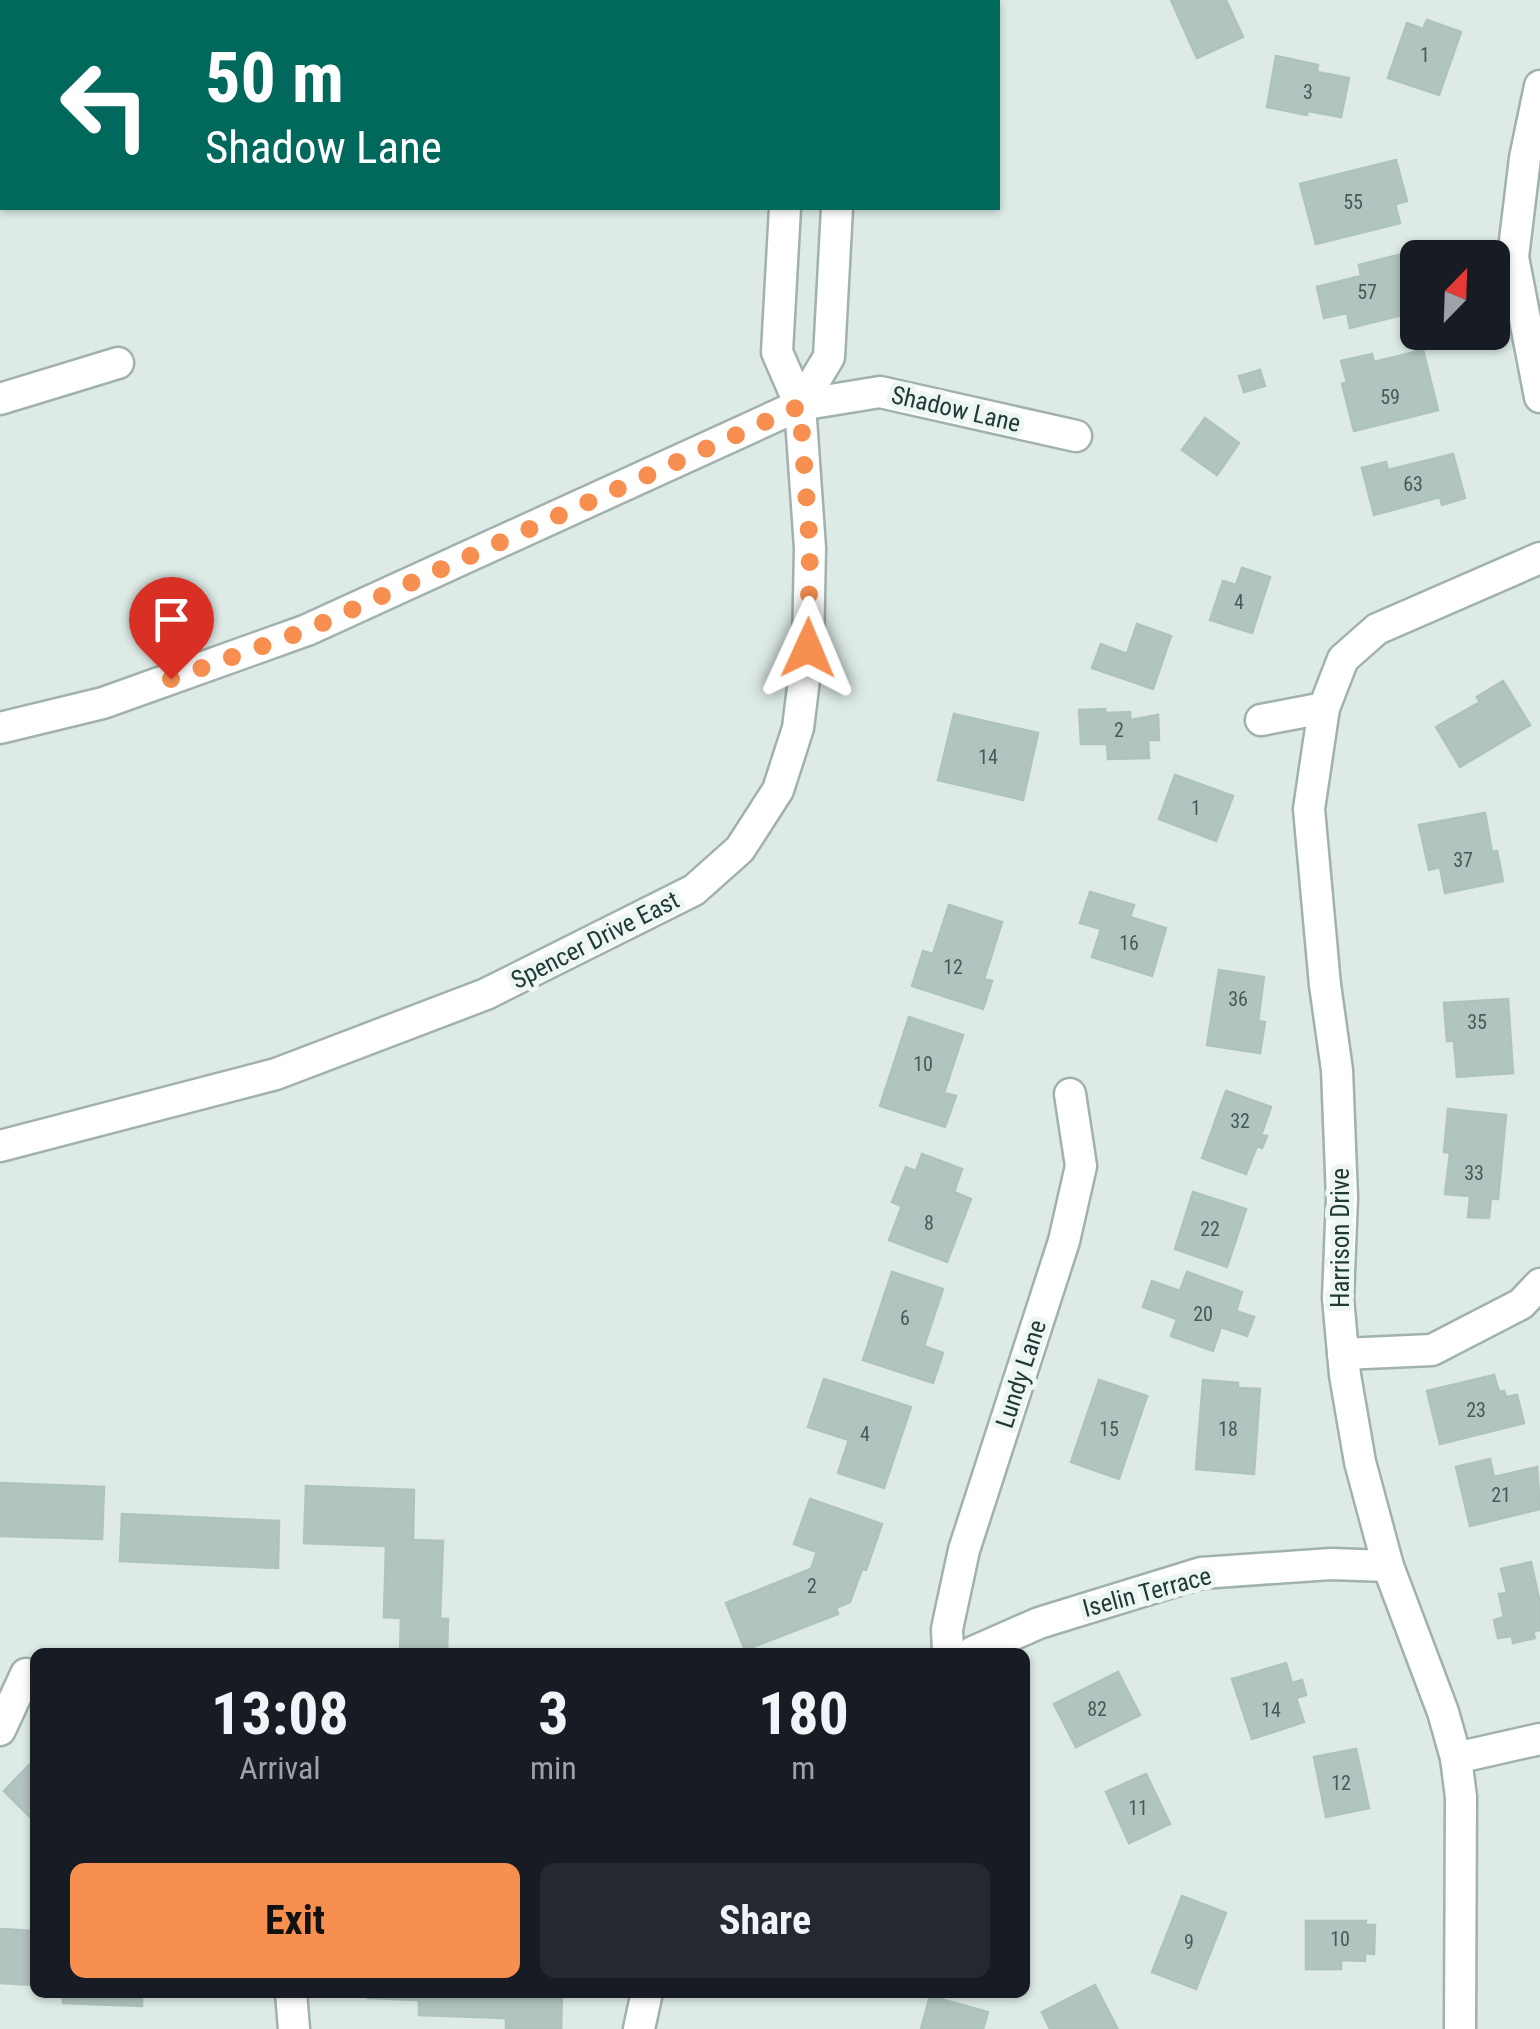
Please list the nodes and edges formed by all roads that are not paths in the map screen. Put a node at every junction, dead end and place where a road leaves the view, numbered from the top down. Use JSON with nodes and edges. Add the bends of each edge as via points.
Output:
{"nodes":[{"id":1,"x":1540,"y":86,"type":"edge"},
{"id":2,"x":784,"y":210,"type":"edge"},
{"id":3,"x":837,"y":210,"type":"edge"},
{"id":4,"x":1536,"y":356,"type":"edge"},
{"id":5,"x":118,"y":363,"type":"dead end"},
{"id":6,"x":1540,"y":397,"type":"edge"},
{"id":7,"x":0,"y":399,"type":"edge"},
{"id":8,"x":800,"y":406,"type":"junction"},
{"id":9,"x":1076,"y":436,"type":"dead end"},
{"id":10,"x":1540,"y":558,"type":"edge"},
{"id":11,"x":1324,"y":708,"type":"junction"},
{"id":12,"x":1261,"y":720,"type":"dead end"},
{"id":13,"x":0,"y":728,"type":"edge"},
{"id":14,"x":1070,"y":1094,"type":"dead end"},
{"id":15,"x":0,"y":1146,"type":"edge"},
{"id":16,"x":1540,"y":1284,"type":"edge"},
{"id":17,"x":1343,"y":1354,"type":"junction"},
{"id":18,"x":1388,"y":1566,"type":"junction"},
{"id":19,"x":948,"y":1648,"type":"edge"},
{"id":20,"x":982,"y":1648,"type":"edge"},
{"id":21,"x":20,"y":1674,"type":"edge"},
{"id":22,"x":0,"y":1730,"type":"edge"},
{"id":23,"x":1540,"y":1739,"type":"edge"},
{"id":24,"x":1456,"y":1758,"type":"junction"},
{"id":25,"x":291,"y":1998,"type":"edge"},
{"id":26,"x":646,"y":1998,"type":"edge"},
{"id":27,"x":294,"y":2029,"type":"edge"},
{"id":28,"x":639,"y":2029,"type":"edge"},
{"id":29,"x":1460,"y":2029,"type":"edge"}],
"edges":[{"from":1,"to":4,"type":"street","via":[[1513,256]]},
{"from":2,"to":8,"type":"street","name":"Spencer Drive East","via":[[777,352]]},
{"from":3,"to":8,"type":"street","via":[[829,358]]},
{"from":4,"to":6,"type":"street"},
{"from":5,"to":7,"type":"street"},
{"from":8,"to":9,"type":"street","name":"Shadow Lane","via":[[880,392]]},
{"from":8,"to":13,"type":"street","name":"Shadow Lane","via":[[307,630],[103,704]]},
{"from":8,"to":15,"type":"street","name":"Spencer Drive East","via":[[810,548],[798,728],[778,790],[740,849],[694,890],[486,994],[276,1074]]},
{"from":10,"to":11,"type":"street","name":"Harrison Drive","via":[[1378,629],[1344,659]]},
{"from":11,"to":12,"type":"street"},
{"from":11,"to":17,"type":"street","name":"Harrison Drive","via":[[1309,809],[1336,1070]]},
{"from":14,"to":19,"type":"street","name":"Lundy Lane","via":[[1081,1166],[1064,1242],[964,1550]]},
{"from":16,"to":17,"type":"street","via":[[1521,1304],[1432,1350]]},
{"from":17,"to":18,"type":"street","name":"Harrison Drive","via":[[1360,1462]]},
{"from":18,"to":20,"type":"street","name":"Iselin Terrace","via":[[1201,1573],[1039,1623]]},
{"from":18,"to":24,"type":"street","name":"Harrison Drive"},
{"from":21,"to":22,"type":"street"},
{"from":23,"to":24,"type":"street"},
{"from":24,"to":29,"type":"street","name":"Harrison Drive","via":[[1462,1797]]},
{"from":25,"to":27,"type":"street"},
{"from":26,"to":28,"type":"street"}]}
